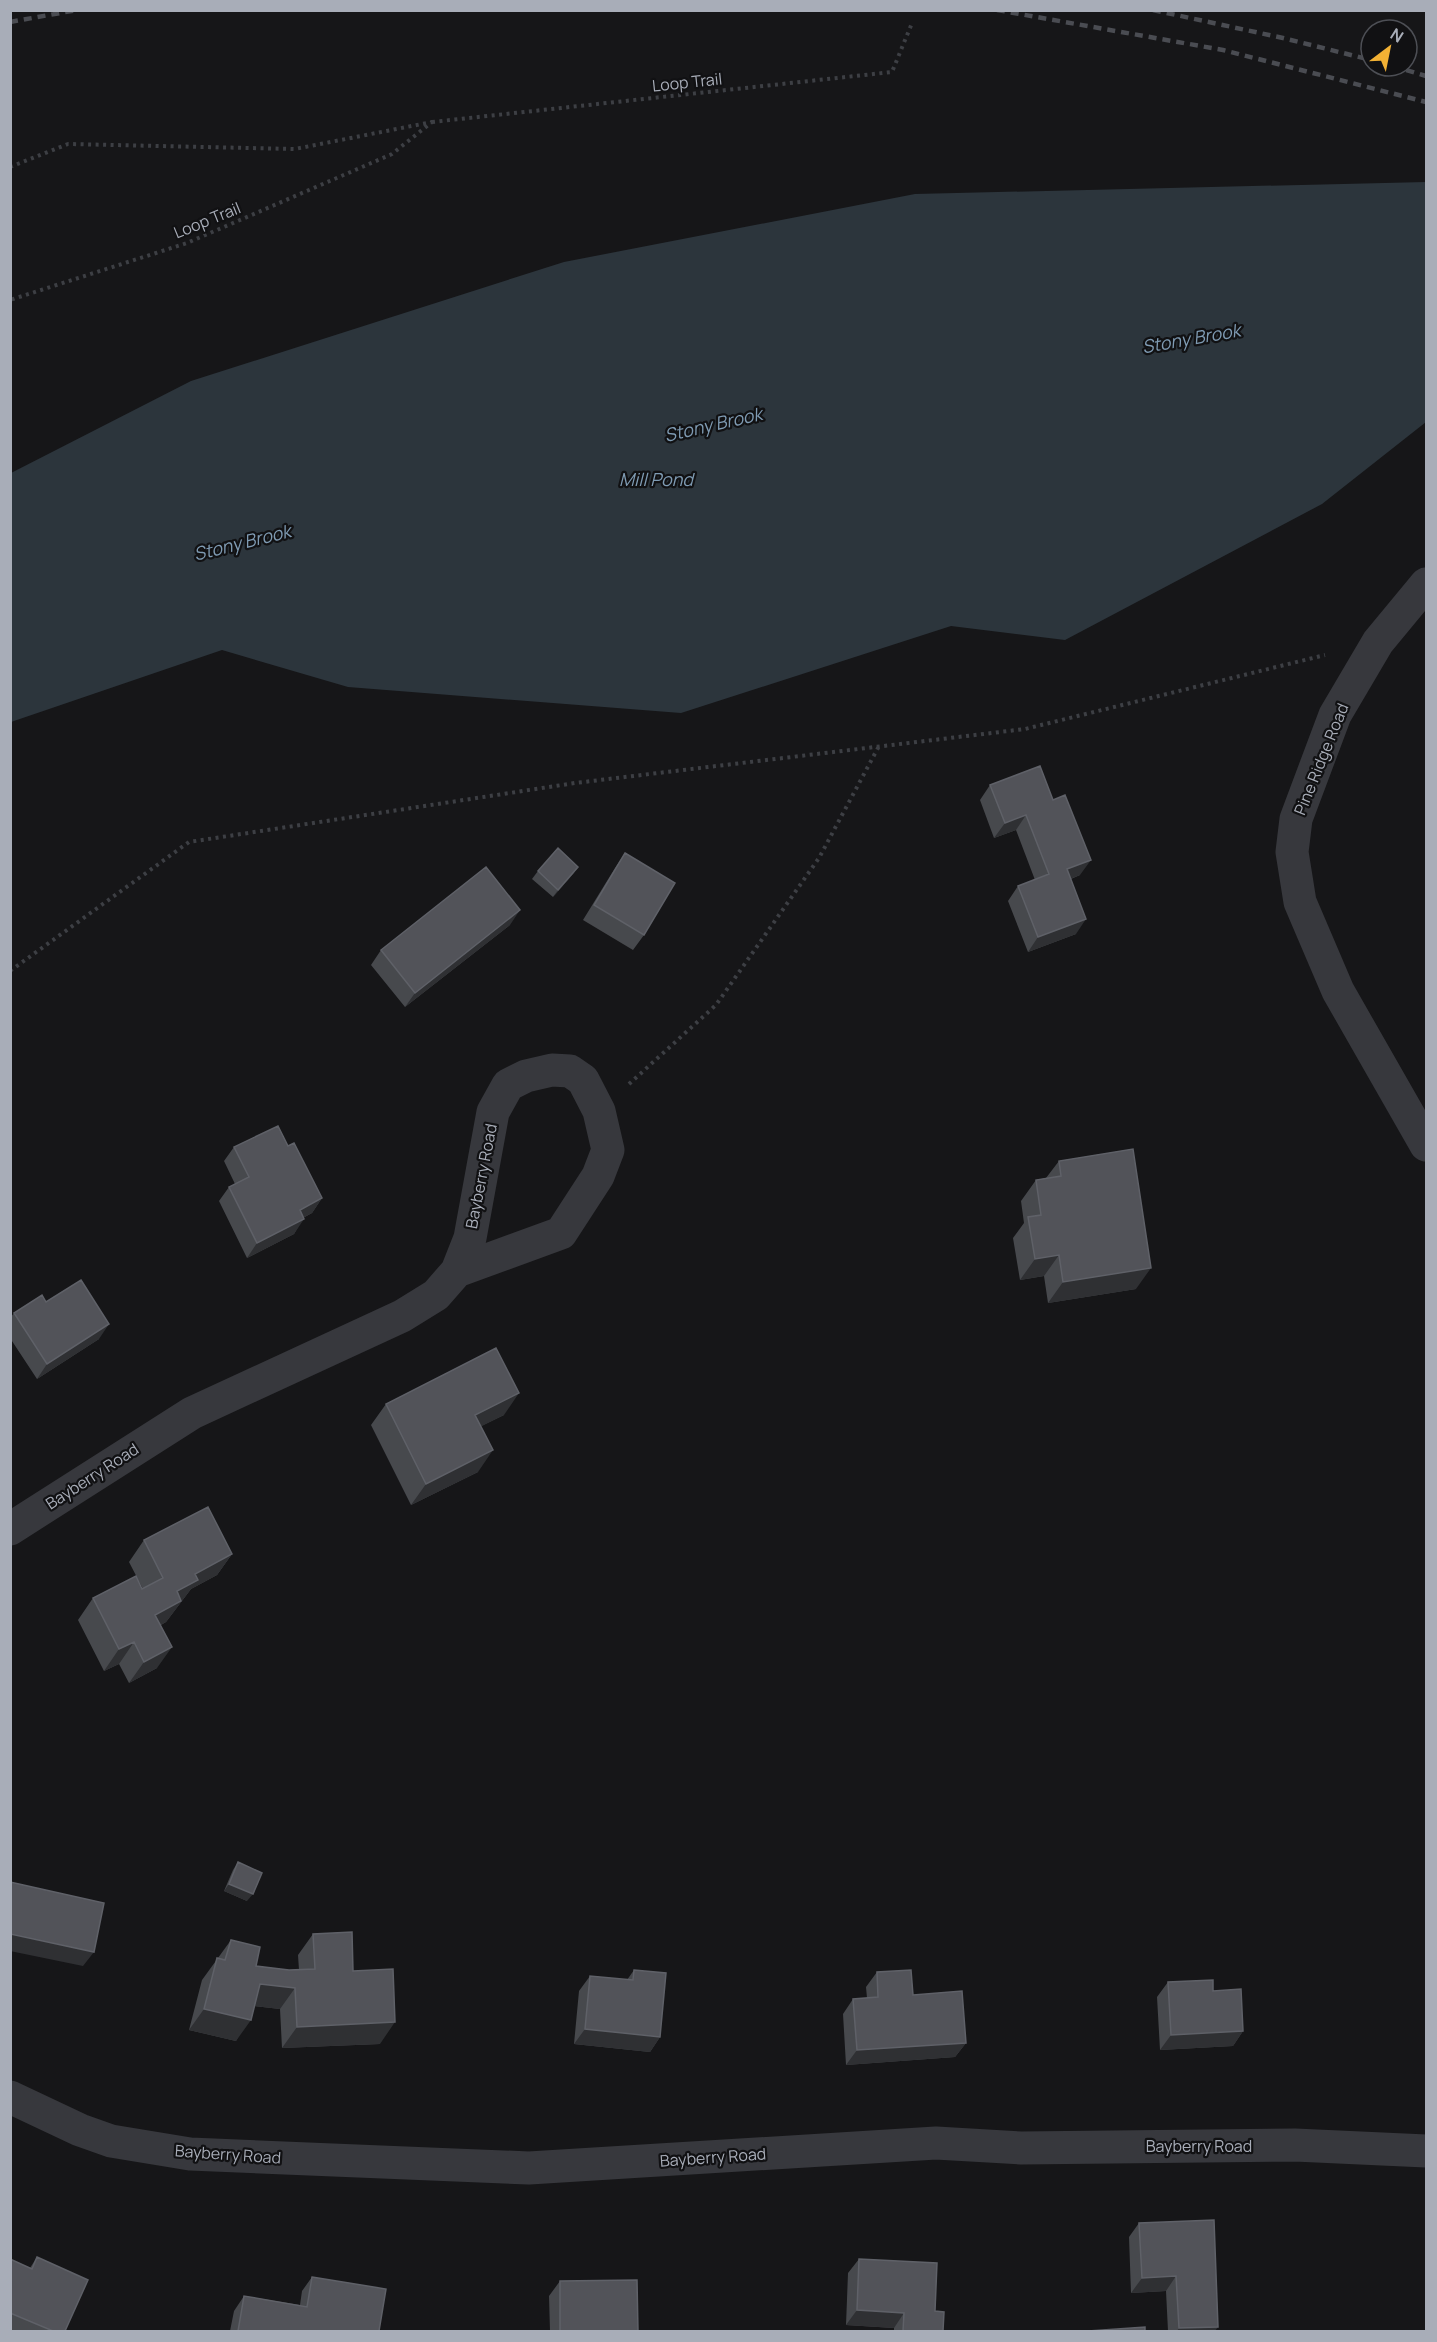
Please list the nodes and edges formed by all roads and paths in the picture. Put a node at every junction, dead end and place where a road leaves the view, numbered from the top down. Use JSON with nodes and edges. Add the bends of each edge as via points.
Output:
{"nodes":[{"id":1,"x":912,"y":23,"type":"dead end"},
{"id":2,"x":432,"y":122,"type":"junction"},
{"id":3,"x":10,"y":167,"type":"edge"},
{"id":4,"x":10,"y":300,"type":"edge"},
{"id":5,"x":1426,"y":584,"type":"edge"},
{"id":6,"x":1378,"y":642,"type":"junction"},
{"id":7,"x":879,"y":746,"type":"junction"},
{"id":8,"x":10,"y":971,"type":"edge"},
{"id":9,"x":599,"y":1110,"type":"junction"},
{"id":10,"x":1426,"y":1145,"type":"edge"},
{"id":11,"x":457,"y":1271,"type":"junction"},
{"id":12,"x":10,"y":1529,"type":"edge"},
{"id":13,"x":10,"y":2097,"type":"edge"},
{"id":14,"x":1426,"y":2151,"type":"edge"}],
"edges":[{"from":1,"to":2,"type":"path","name":"Loop Trail","via":[[892,72]]},
{"from":2,"to":3,"type":"path","name":"Loop Trail","via":[[295,149],[68,144]]},
{"from":2,"to":4,"type":"path","name":"Loop Trail","via":[[392,154],[187,243]]},
{"from":5,"to":6,"type":"street","name":"Pine Ridge Road"},
{"from":6,"to":7,"type":"path","via":[[1025,729]]},
{"from":6,"to":10,"type":"street","name":"Pine Ridge Road","via":[[1335,715],[1296,819],[1292,852],[1300,902],[1338,991]]},
{"from":7,"to":8,"type":"path","via":[[575,783],[189,842]]},
{"from":7,"to":9,"type":"path","via":[[819,858],[716,1005]]},
{"from":9,"to":11,"type":"street","name":"Bayberry Road","via":[[608,1150],[598,1176],[561,1233]]},
{"from":9,"to":11,"type":"street","name":"Bayberry Road","via":[[583,1080],[570,1071],[552,1070],[508,1085],[493,1112],[470,1238]]},
{"from":11,"to":12,"type":"street","name":"Bayberry Road","via":[[436,1295],[402,1316],[192,1413]]},
{"from":13,"to":14,"type":"street","name":"Bayberry Road","via":[[111,2140],[190,2154],[529,2169],[936,2143],[1022,2148],[1295,2145]]}]}
